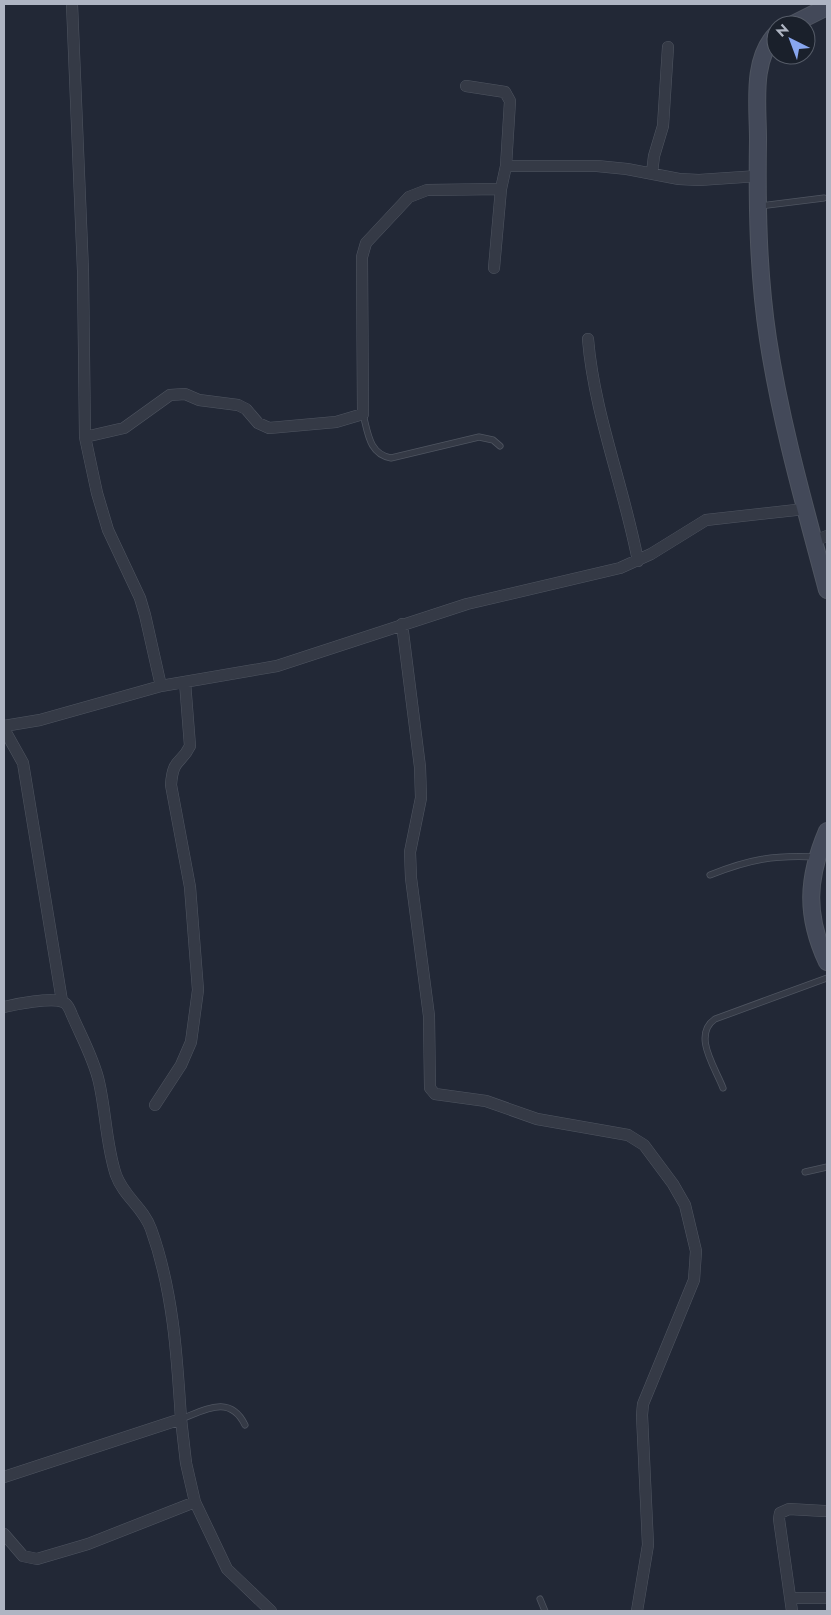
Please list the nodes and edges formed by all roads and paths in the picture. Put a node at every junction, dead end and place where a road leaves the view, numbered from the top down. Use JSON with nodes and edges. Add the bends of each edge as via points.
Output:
{"nodes":[{"id":1,"x":72,"y":4,"type":"edge"},
{"id":2,"x":827,"y":7,"type":"edge"},
{"id":3,"x":811,"y":15,"type":"edge"},
{"id":4,"x":668,"y":47,"type":"dead end"},
{"id":5,"x":766,"y":48,"type":"edge"},
{"id":6,"x":466,"y":86,"type":"dead end"},
{"id":7,"x":506,"y":166,"type":"junction"},
{"id":8,"x":652,"y":173,"type":"junction"},
{"id":9,"x":758,"y":176,"type":"junction"},
{"id":10,"x":501,"y":189,"type":"junction"},
{"id":11,"x":824,"y":198,"type":"dead end"},
{"id":12,"x":758,"y":207,"type":"junction"},
{"id":13,"x":494,"y":268,"type":"dead end"},
{"id":14,"x":588,"y":339,"type":"dead end"},
{"id":15,"x":362,"y":414,"type":"junction"},
{"id":16,"x":85,"y":437,"type":"junction"},
{"id":17,"x":500,"y":446,"type":"dead end"},
{"id":18,"x":805,"y":509,"type":"junction"},
{"id":19,"x":821,"y":538,"type":"edge"},
{"id":20,"x":638,"y":561,"type":"junction"},
{"id":21,"x":827,"y":590,"type":"edge"},
{"id":22,"x":402,"y":624,"type":"junction"},
{"id":23,"x":184,"y":682,"type":"junction"},
{"id":24,"x":161,"y":686,"type":"junction"},
{"id":25,"x":4,"y":728,"type":"edge"},
{"id":26,"x":827,"y":831,"type":"edge"},
{"id":27,"x":816,"y":857,"type":"junction"},
{"id":28,"x":710,"y":875,"type":"dead end"},
{"id":29,"x":827,"y":962,"type":"edge"},
{"id":30,"x":827,"y":978,"type":"edge"},
{"id":31,"x":62,"y":1001,"type":"junction"},
{"id":32,"x":4,"y":1007,"type":"edge"},
{"id":33,"x":723,"y":1088,"type":"dead end"},
{"id":34,"x":155,"y":1105,"type":"dead end"},
{"id":35,"x":827,"y":1167,"type":"edge"},
{"id":36,"x":805,"y":1172,"type":"dead end"},
{"id":37,"x":181,"y":1419,"type":"junction"},
{"id":38,"x":245,"y":1425,"type":"dead end"},
{"id":39,"x":4,"y":1477,"type":"edge"},
{"id":40,"x":195,"y":1502,"type":"junction"},
{"id":41,"x":824,"y":1511,"type":"dead end"},
{"id":42,"x":4,"y":1534,"type":"edge"},
{"id":43,"x":791,"y":1598,"type":"junction"},
{"id":44,"x":827,"y":1598,"type":"edge"},
{"id":45,"x":540,"y":1600,"type":"dead end"},
{"id":46,"x":272,"y":1611,"type":"edge"},
{"id":47,"x":545,"y":1611,"type":"edge"},
{"id":48,"x":637,"y":1611,"type":"edge"},
{"id":49,"x":792,"y":1611,"type":"edge"}],
"edges":[{"from":1,"to":16,"type":"street","via":[[83,278]]},
{"from":2,"to":3,"type":"street"},
{"from":4,"to":8,"type":"street","via":[[663,126]]},
{"from":5,"to":9,"type":"street","via":[[758,87]]},
{"from":6,"to":7,"type":"street","via":[[508,96]]},
{"from":7,"to":8,"type":"street","via":[[597,166]]},
{"from":7,"to":10,"type":"street"},
{"from":8,"to":9,"type":"street","via":[[699,180]]},
{"from":9,"to":12,"type":"street"},
{"from":10,"to":13,"type":"street"},
{"from":10,"to":15,"type":"street","via":[[418,192],[409,197],[366,244],[362,257]]},
{"from":11,"to":12,"type":"lane"},
{"from":12,"to":18,"type":"street","via":[[759,259],[768,340]]},
{"from":14,"to":20,"type":"street","via":[[591,370],[630,518]]},
{"from":15,"to":16,"type":"street","via":[[336,422],[269,428],[258,423],[238,404],[199,400],[178,393],[170,395],[124,428]]},
{"from":15,"to":17,"type":"lane","via":[[372,446],[383,457],[391,458],[479,437],[493,440]]},
{"from":16,"to":24,"type":"street","via":[[108,530],[140,598]]},
{"from":18,"to":19,"type":"street"},
{"from":18,"to":20,"type":"street","via":[[706,520]]},
{"from":19,"to":21,"type":"street"},
{"from":20,"to":22,"type":"street","via":[[467,604]]},
{"from":22,"to":23,"type":"street","via":[[277,666]]},
{"from":22,"to":48,"type":"street","via":[[420,768],[421,798],[410,861],[429,1016],[430,1088],[435,1094],[486,1101],[537,1118],[628,1134],[635,1138],[644,1145],[685,1205],[696,1251],[694,1280],[642,1410],[648,1545]]},
{"from":23,"to":24,"type":"street"},
{"from":23,"to":34,"type":"street","via":[[190,746],[172,770],[171,784],[190,887],[198,990],[190,1042],[181,1066]]},
{"from":24,"to":25,"type":"street"},
{"from":25,"to":31,"type":"street","via":[[23,763]]},
{"from":26,"to":27,"type":"street"},
{"from":27,"to":28,"type":"lane","via":[[763,858]]},
{"from":27,"to":29,"type":"street","via":[[810,901],[814,927]]},
{"from":30,"to":33,"type":"lane","via":[[715,1018],[709,1023],[704,1043]]},
{"from":31,"to":32,"type":"street"},
{"from":31,"to":37,"type":"street","via":[[67,1004],[96,1071],[117,1176],[123,1192],[150,1227],[169,1291]]},
{"from":35,"to":36,"type":"lane"},
{"from":37,"to":38,"type":"lane","via":[[212,1407],[225,1407],[237,1412]]},
{"from":37,"to":39,"type":"street"},
{"from":37,"to":40,"type":"street"},
{"from":40,"to":42,"type":"street","via":[[88,1544],[37,1559],[23,1556]]},
{"from":40,"to":46,"type":"street","via":[[227,1569]]},
{"from":41,"to":43,"type":"street","via":[[789,1509],[780,1512]]},
{"from":43,"to":44,"type":"street"},
{"from":43,"to":49,"type":"street"},
{"from":45,"to":47,"type":"lane"}]}
